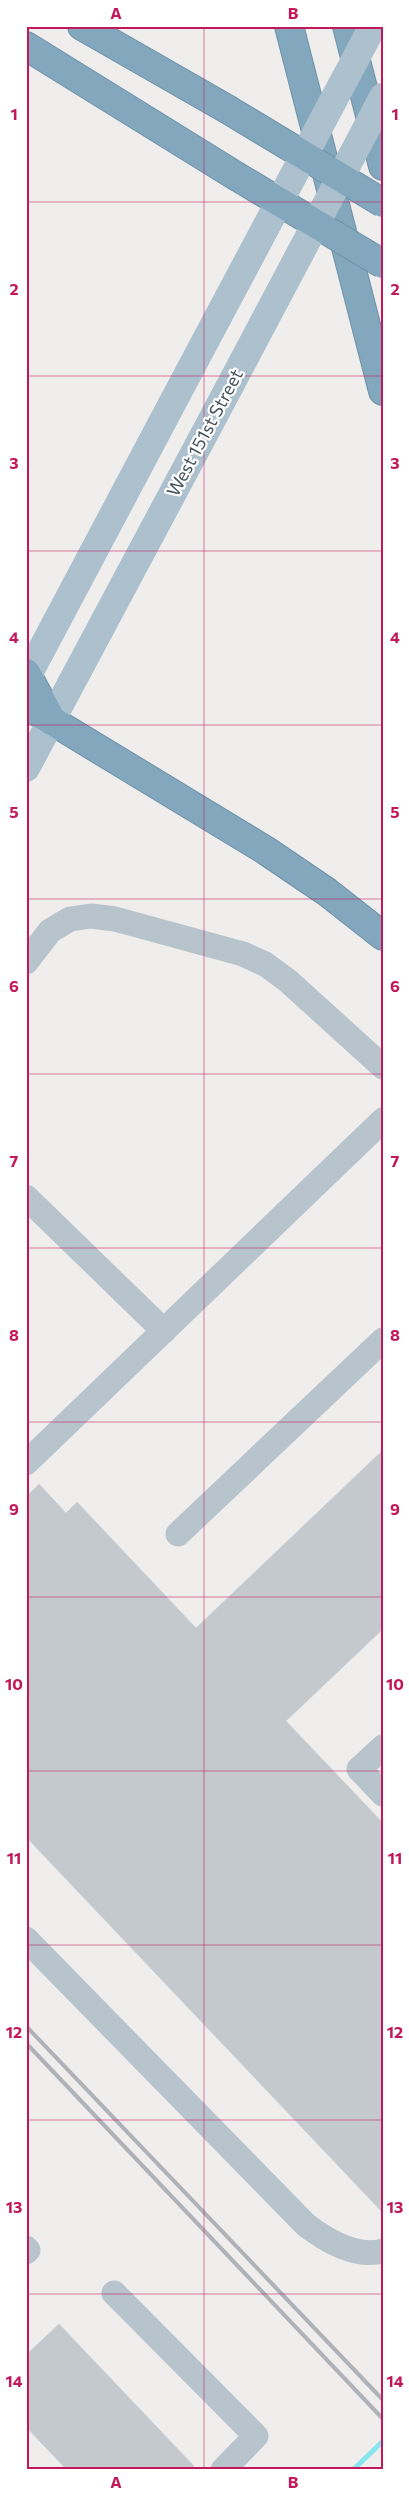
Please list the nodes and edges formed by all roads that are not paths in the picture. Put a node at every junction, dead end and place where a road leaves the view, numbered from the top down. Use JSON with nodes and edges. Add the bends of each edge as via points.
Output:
{"nodes":[{"id":1,"x":82,"y":26,"type":"edge"},
{"id":2,"x":289,"y":26,"type":"edge"},
{"id":3,"x":347,"y":26,"type":"edge"},
{"id":4,"x":373,"y":26,"type":"edge"},
{"id":5,"x":26,"y":46,"type":"edge"},
{"id":6,"x":383,"y":97,"type":"edge"},
{"id":7,"x":383,"y":166,"type":"edge"},
{"id":8,"x":383,"y":203,"type":"edge"},
{"id":9,"x":383,"y":264,"type":"edge"},
{"id":10,"x":383,"y":391,"type":"edge"},
{"id":11,"x":27,"y":676,"type":"edge"},
{"id":12,"x":26,"y":705,"type":"edge"},
{"id":13,"x":52,"y":721,"type":"junction"},
{"id":14,"x":26,"y":768,"type":"edge"},
{"id":15,"x":383,"y":936,"type":"edge"},
{"id":16,"x":26,"y":962,"type":"edge"},
{"id":17,"x":383,"y":1067,"type":"edge"},
{"id":18,"x":383,"y":1120,"type":"edge"},
{"id":19,"x":26,"y":1197,"type":"edge"},
{"id":20,"x":164,"y":1331,"type":"junction"},
{"id":21,"x":383,"y":1340,"type":"edge"},
{"id":22,"x":26,"y":1462,"type":"edge"},
{"id":23,"x":178,"y":1534,"type":"dead end"},
{"id":24,"x":383,"y":1747,"type":"edge"},
{"id":25,"x":383,"y":1794,"type":"edge"},
{"id":26,"x":26,"y":1939,"type":"edge"},
{"id":27,"x":26,"y":2248,"type":"edge"},
{"id":28,"x":383,"y":2251,"type":"edge"},
{"id":29,"x":26,"y":2252,"type":"edge"},
{"id":30,"x":114,"y":2293,"type":"dead end"},
{"id":31,"x":223,"y":2470,"type":"edge"}],
"edges":[{"from":1,"to":8,"type":"highway","bridge":true},
{"from":2,"to":10,"type":"highway"},
{"from":3,"to":7,"type":"highway"},
{"from":4,"to":11,"type":"main road","bridge":true},
{"from":5,"to":9,"type":"highway","bridge":true},
{"from":6,"to":13,"type":"main road","name":"West 151st Street","bridge":true},
{"from":11,"to":13,"type":"highway"},
{"from":12,"to":13,"type":"highway"},
{"from":13,"to":14,"type":"main road","name":"West 151st Street"},
{"from":13,"to":15,"type":"highway","via":[[265,850],[327,892]]},
{"from":16,"to":17,"type":"lane","via":[[50,931],[70,919],[91,916],[115,919],[243,954],[288,980]]},
{"from":18,"to":20,"type":"lane"},
{"from":19,"to":20,"type":"lane"},
{"from":20,"to":22,"type":"lane"},
{"from":21,"to":23,"type":"lane"},
{"from":24,"to":25,"type":"lane","via":[[359,1768]]},
{"from":26,"to":28,"type":"lane","via":[[306,2225],[326,2240],[352,2250]]},
{"from":27,"to":29,"type":"lane"},
{"from":30,"to":31,"type":"lane","via":[[256,2436]]}]}
